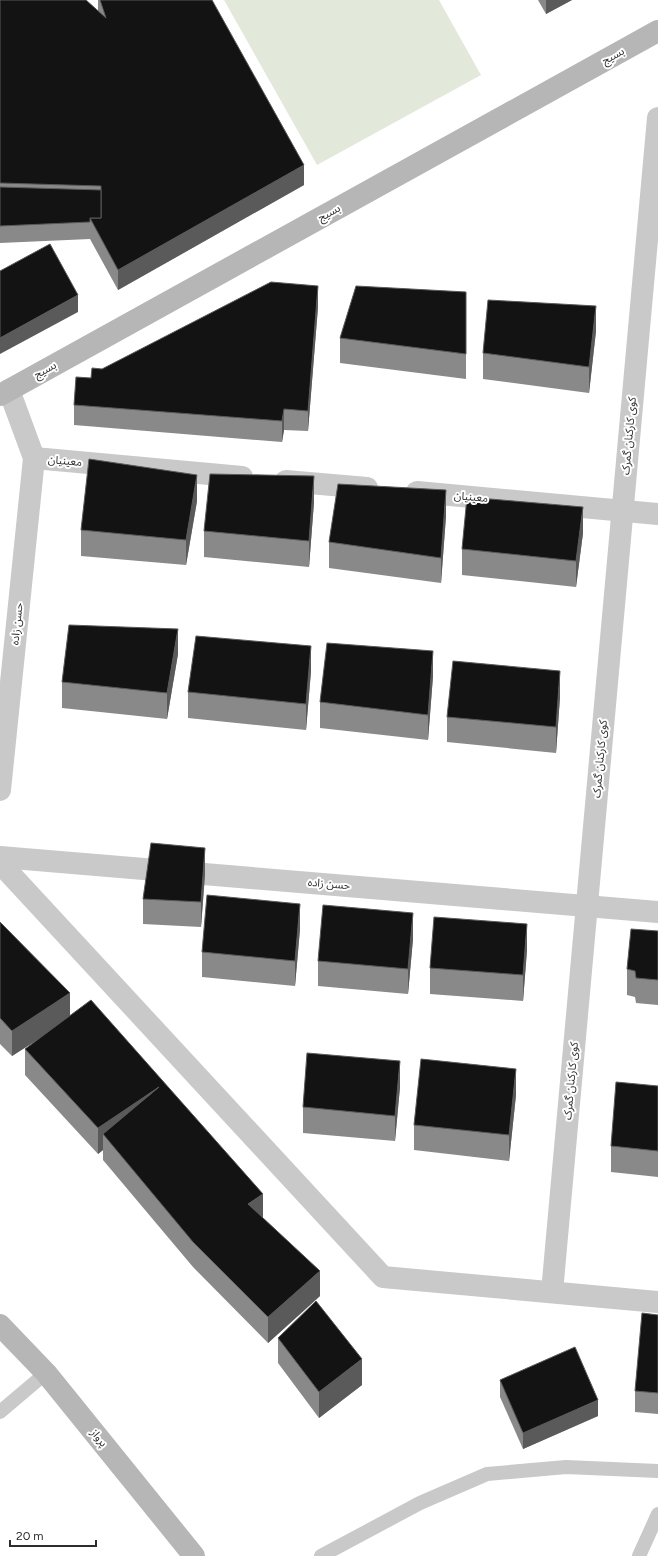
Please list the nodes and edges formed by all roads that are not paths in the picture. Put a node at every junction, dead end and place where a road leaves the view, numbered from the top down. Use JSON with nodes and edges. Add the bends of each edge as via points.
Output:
{"nodes":[{"id":1,"x":658,"y":31,"type":"edge"},
{"id":2,"x":658,"y":118,"type":"edge"},
{"id":3,"x":655,"y":179,"type":"edge"},
{"id":4,"x":4,"y":392,"type":"edge"},
{"id":5,"x":34,"y":458,"type":"junction"},
{"id":6,"x":623,"y":511,"type":"junction"},
{"id":7,"x":658,"y":514,"type":"edge"},
{"id":8,"x":0,"y":790,"type":"edge"},
{"id":9,"x":0,"y":857,"type":"edge"},
{"id":10,"x":0,"y":863,"type":"edge"},
{"id":11,"x":586,"y":905,"type":"junction"},
{"id":12,"x":658,"y":912,"type":"edge"},
{"id":13,"x":552,"y":1292,"type":"junction"},
{"id":14,"x":658,"y":1302,"type":"edge"},
{"id":15,"x":0,"y":1325,"type":"edge"},
{"id":16,"x":46,"y":1373,"type":"junction"},
{"id":17,"x":0,"y":1412,"type":"edge"},
{"id":18,"x":658,"y":1471,"type":"edge"},
{"id":19,"x":658,"y":1514,"type":"edge"},
{"id":20,"x":194,"y":1556,"type":"edge"},
{"id":21,"x":321,"y":1556,"type":"edge"},
{"id":22,"x":639,"y":1556,"type":"edge"}],
"edges":[{"from":1,"to":4,"type":"main road","name":"بسیج"},
{"from":2,"to":3,"type":"street","name":"کوی کارکنان گمرک"},
{"from":3,"to":6,"type":"street","name":"کوی کارکنان گمرک"},
{"from":4,"to":5,"type":"street"},
{"from":5,"to":6,"type":"street","name":"معینیان"},
{"from":5,"to":8,"type":"street","name":"حسن زاده"},
{"from":6,"to":7,"type":"street","name":"معینیان"},
{"from":6,"to":11,"type":"street","name":"کوی کارکنان گمرک"},
{"from":9,"to":11,"type":"street","name":"حسن زاده"},
{"from":10,"to":13,"type":"street","via":[[383,1277]]},
{"from":11,"to":12,"type":"street","name":"حسن زاده"},
{"from":11,"to":13,"type":"street","name":"کوی کارکنان گمرک"},
{"from":13,"to":14,"type":"street"},
{"from":15,"to":16,"type":"main road","name":"پرواز"},
{"from":16,"to":17,"type":"lane"},
{"from":16,"to":20,"type":"main road","name":"پرواز"},
{"from":18,"to":21,"type":"lane","via":[[566,1467],[486,1474],[420,1503]]},
{"from":19,"to":22,"type":"lane"}]}
